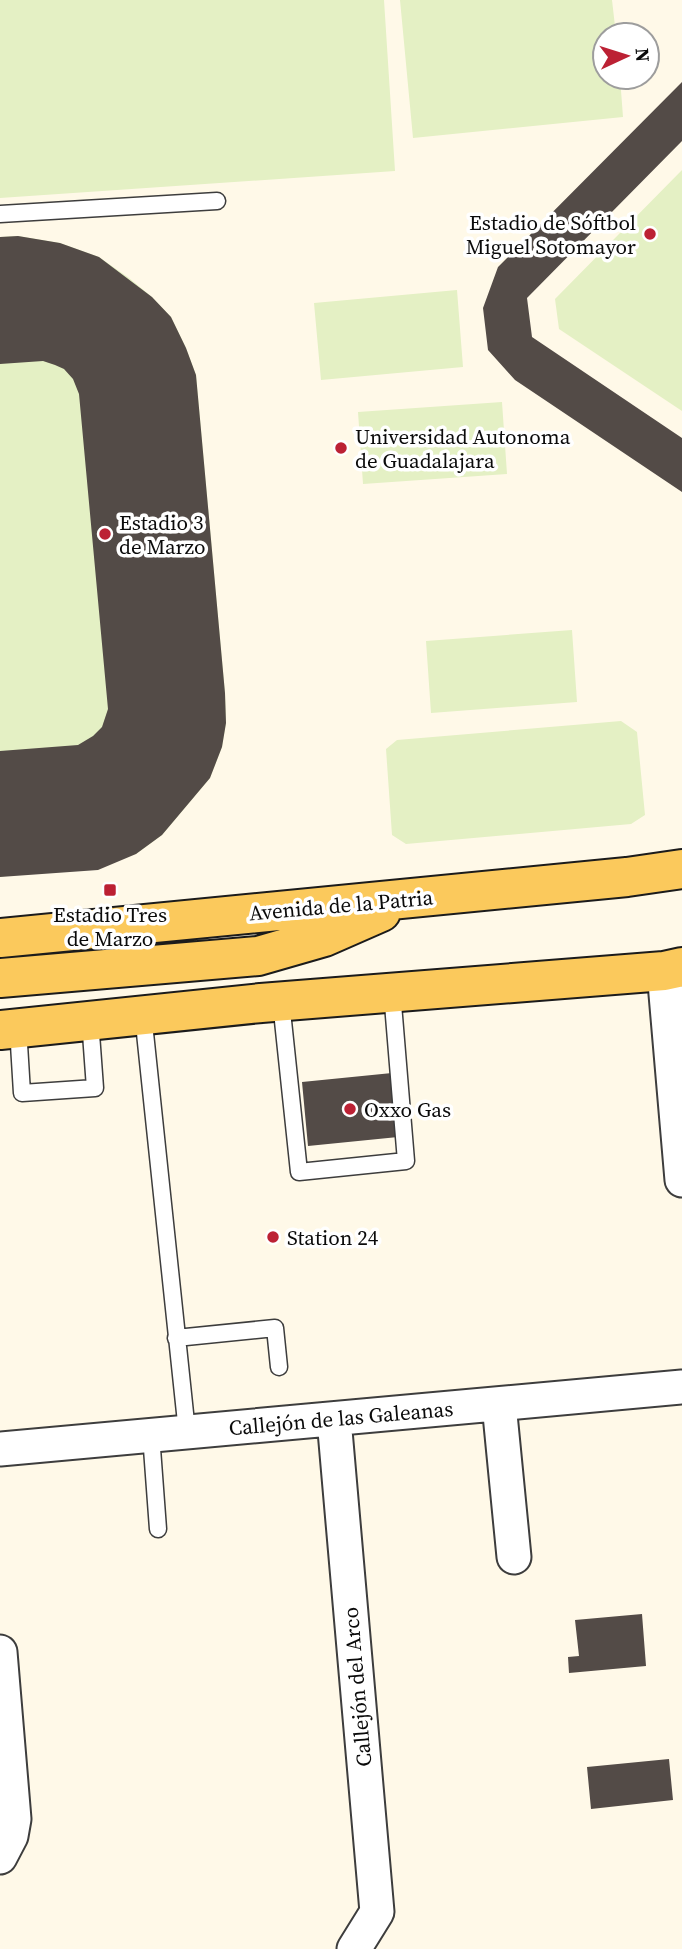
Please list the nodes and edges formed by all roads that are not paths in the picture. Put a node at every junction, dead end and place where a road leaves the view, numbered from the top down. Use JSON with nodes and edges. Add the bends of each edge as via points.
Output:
{"nodes":[{"id":1,"x":217,"y":201,"type":"dead end"},
{"id":2,"x":0,"y":214,"type":"edge"},
{"id":3,"x":682,"y":869,"type":"edge"},
{"id":4,"x":411,"y":899,"type":"junction"},
{"id":5,"x":0,"y":938,"type":"edge"},
{"id":6,"x":673,"y":969,"type":"edge"},
{"id":7,"x":0,"y":978,"type":"edge"},
{"id":8,"x":392,"y":992,"type":"junction"},
{"id":9,"x":281,"y":1002,"type":"junction"},
{"id":10,"x":143,"y":1014,"type":"junction"},
{"id":11,"x":90,"y":1020,"type":"junction"},
{"id":12,"x":9,"y":1029,"type":"edge"},
{"id":13,"x":682,"y":1180,"type":"edge"},
{"id":14,"x":176,"y":1338,"type":"junction"},
{"id":15,"x":279,"y":1367,"type":"dead end"},
{"id":16,"x":682,"y":1387,"type":"edge"},
{"id":17,"x":499,"y":1404,"type":"junction"},
{"id":18,"x":334,"y":1419,"type":"junction"},
{"id":19,"x":187,"y":1432,"type":"junction"},
{"id":20,"x":151,"y":1436,"type":"junction"},
{"id":21,"x":0,"y":1449,"type":"edge"},
{"id":22,"x":158,"y":1530,"type":"dead end"},
{"id":23,"x":513,"y":1557,"type":"dead end"},
{"id":24,"x":0,"y":1652,"type":"edge"},
{"id":25,"x":0,"y":1857,"type":"edge"},
{"id":26,"x":354,"y":1949,"type":"edge"}],
"edges":[{"from":1,"to":2,"type":"lane"},
{"from":3,"to":4,"type":"main road","name":"Avenida de la Patria"},
{"from":4,"to":5,"type":"main road","name":"Avenida de la Patria"},
{"from":4,"to":7,"type":"main road","via":[[324,937],[258,956]]},
{"from":6,"to":8,"type":"main road"},
{"from":6,"to":13,"type":"street"},
{"from":8,"to":9,"type":"main road"},
{"from":8,"to":9,"type":"lane","via":[[406,1161],[299,1172]]},
{"from":9,"to":10,"type":"main road"},
{"from":10,"to":11,"type":"main road"},
{"from":10,"to":14,"type":"lane"},
{"from":11,"to":12,"type":"main road"},
{"from":11,"to":12,"type":"lane","via":[[95,1088],[22,1093]]},
{"from":14,"to":15,"type":"lane","via":[[275,1328]]},
{"from":14,"to":19,"type":"lane"},
{"from":16,"to":17,"type":"street","name":"Callejón de las Galeanas"},
{"from":17,"to":18,"type":"street","name":"Callejón de las Galeanas"},
{"from":17,"to":23,"type":"street"},
{"from":18,"to":19,"type":"street","name":"Callejón de las Galeanas"},
{"from":18,"to":26,"type":"street","name":"Callejón del Arco","via":[[377,1912]]},
{"from":19,"to":20,"type":"street","name":"Callejón de las Galeanas"},
{"from":20,"to":21,"type":"street","name":"Callejón de las Galeanas"},
{"from":20,"to":22,"type":"lane"},
{"from":24,"to":25,"type":"street","via":[[14,1819]]}]}
